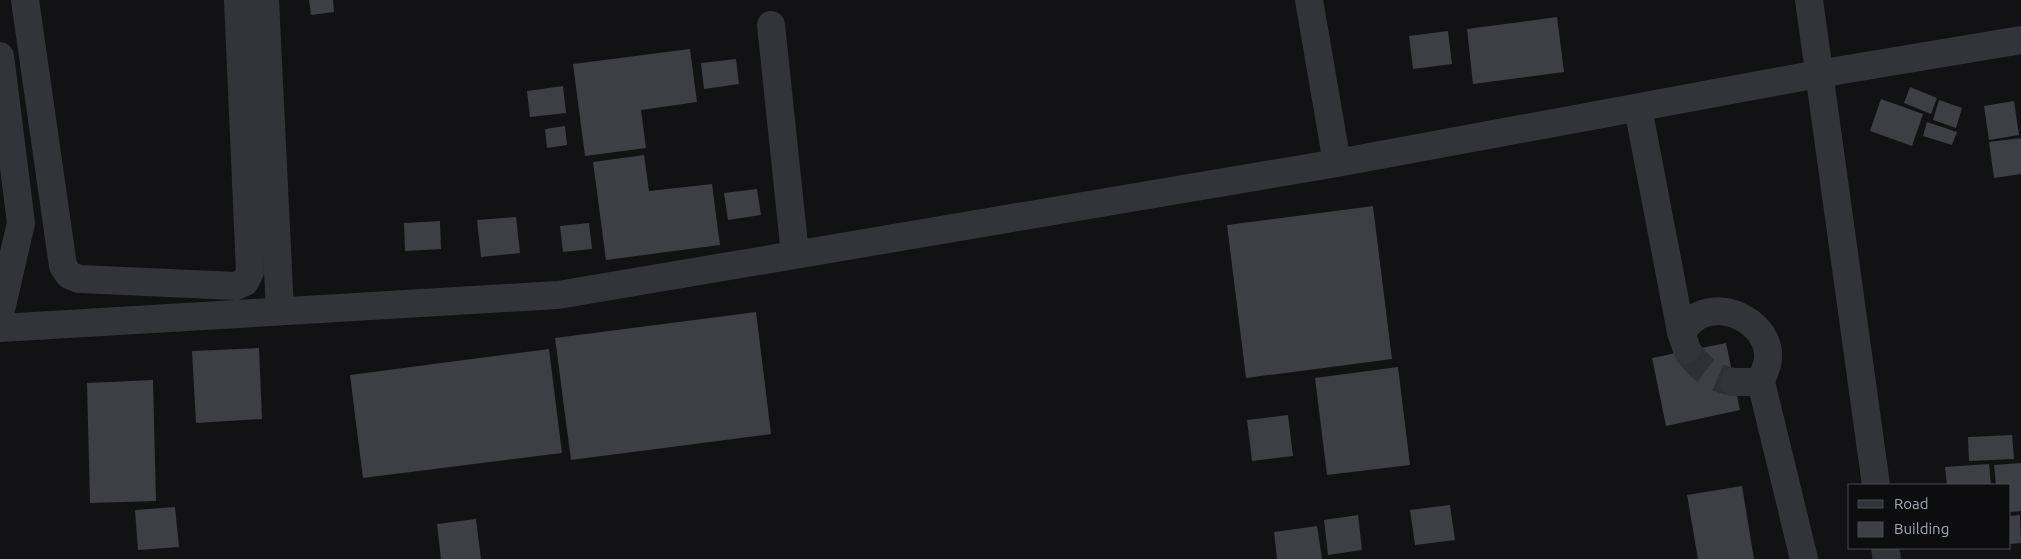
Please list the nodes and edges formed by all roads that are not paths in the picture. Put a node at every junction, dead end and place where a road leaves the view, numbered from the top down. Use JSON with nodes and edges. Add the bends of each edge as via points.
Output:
{"nodes":[{"id":1,"x":25,"y":0,"type":"edge"},
{"id":2,"x":238,"y":0,"type":"edge"},
{"id":3,"x":265,"y":0,"type":"edge"},
{"id":4,"x":1309,"y":0,"type":"edge"},
{"id":5,"x":1809,"y":0,"type":"edge"},
{"id":6,"x":771,"y":25,"type":"dead end"},
{"id":7,"x":2021,"y":40,"type":"edge"},
{"id":8,"x":0,"y":56,"type":"edge"},
{"id":9,"x":1818,"y":74,"type":"junction"},
{"id":10,"x":1638,"y":108,"type":"junction"},
{"id":11,"x":1337,"y":163,"type":"junction"},
{"id":12,"x":794,"y":254,"type":"junction"},
{"id":13,"x":280,"y":311,"type":"junction"},
{"id":14,"x":0,"y":314,"type":"edge"},
{"id":15,"x":0,"y":328,"type":"edge"},
{"id":16,"x":1734,"y":382,"type":"tunnel mouth"},
{"id":17,"x":1761,"y":382,"type":"junction"},
{"id":18,"x":1876,"y":484,"type":"edge"},
{"id":19,"x":1804,"y":559,"type":"edge"}],
"edges":[{"from":1,"to":2,"type":"street","via":[[63,266],[69,275],[79,279],[236,286],[245,282],[250,272]]},
{"from":3,"to":13,"type":"street"},
{"from":4,"to":11,"type":"street"},
{"from":5,"to":9,"type":"street"},
{"from":6,"to":12,"type":"street"},
{"from":7,"to":9,"type":"street"},
{"from":8,"to":14,"type":"street","via":[[21,223]]},
{"from":9,"to":10,"type":"street"},
{"from":9,"to":18,"type":"street"},
{"from":10,"to":11,"type":"street"},
{"from":10,"to":17,"type":"street","via":[[1684,341],[1699,316],[1722,311],[1745,318],[1762,335],[1768,358]]},
{"from":11,"to":12,"type":"street"},
{"from":12,"to":13,"type":"street","via":[[558,295]]},
{"from":13,"to":15,"type":"street"},
{"from":16,"to":17,"type":"street"},
{"from":17,"to":19,"type":"street"}]}
